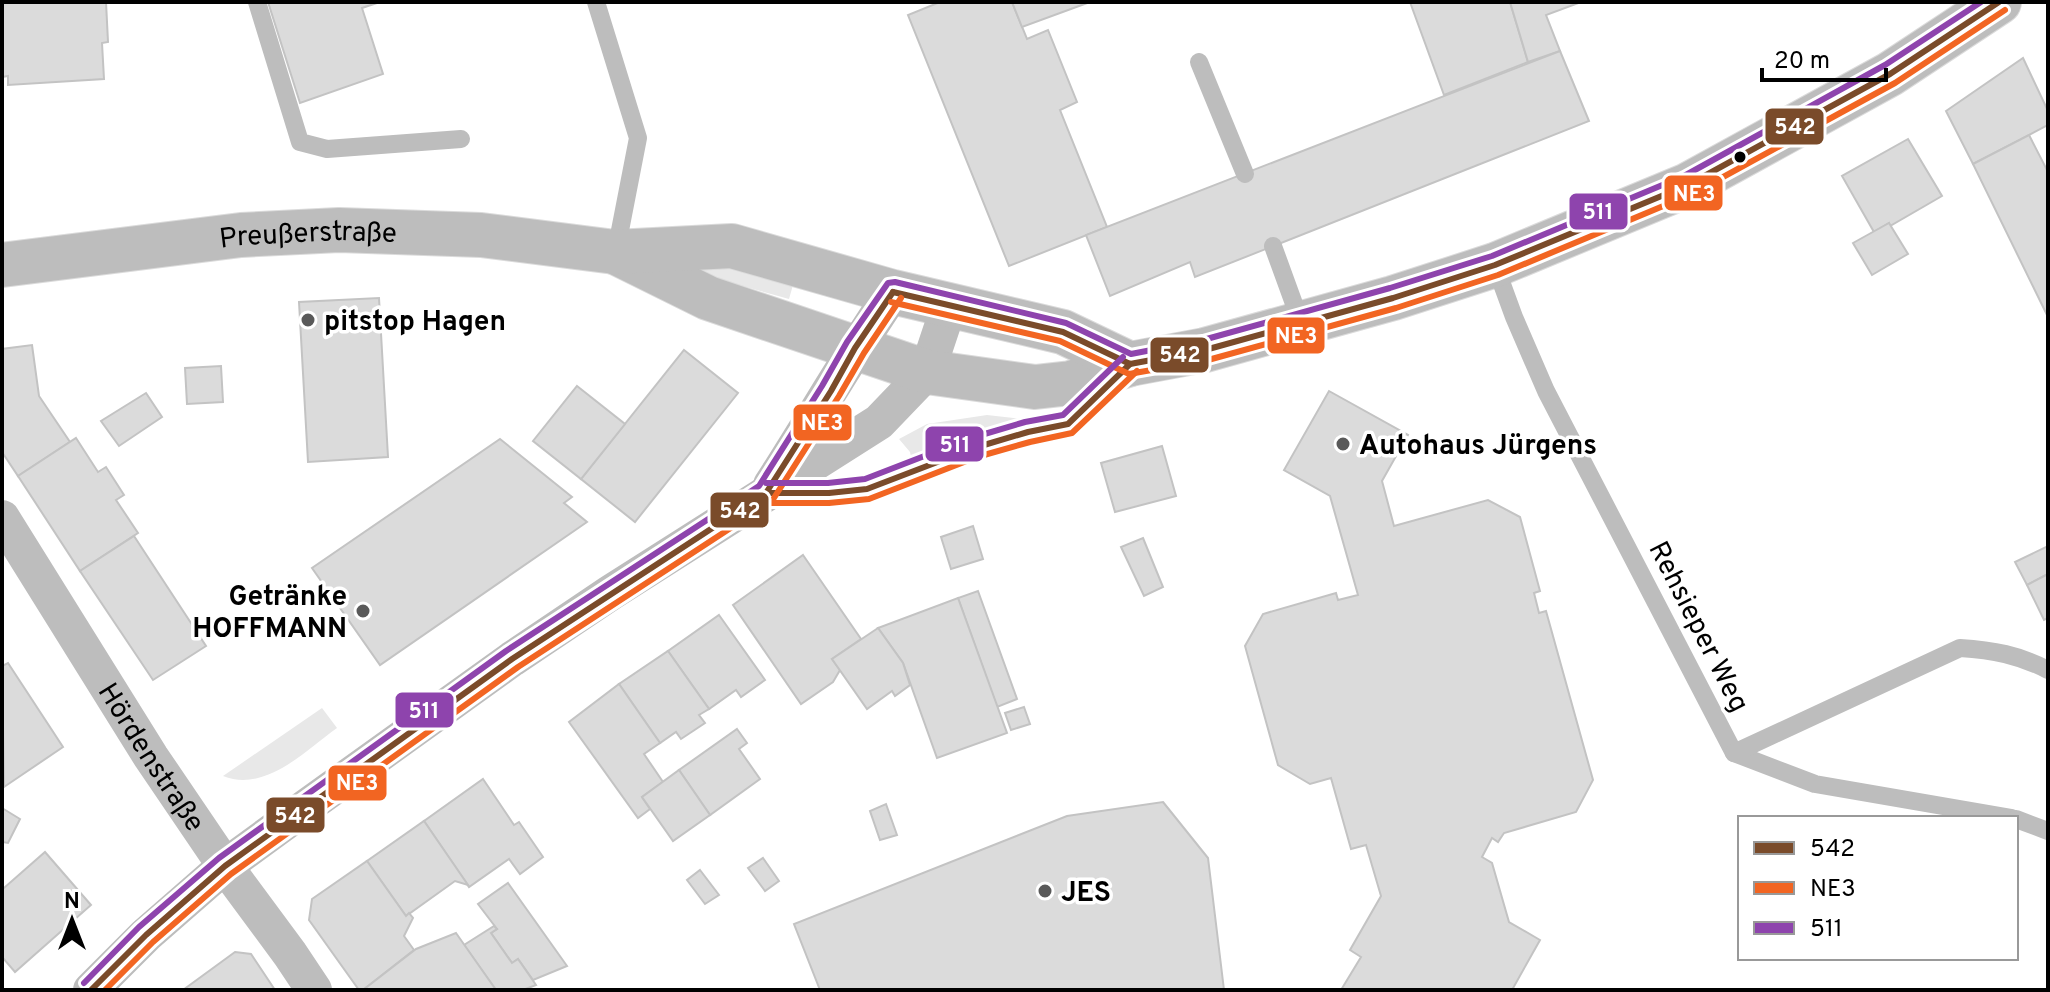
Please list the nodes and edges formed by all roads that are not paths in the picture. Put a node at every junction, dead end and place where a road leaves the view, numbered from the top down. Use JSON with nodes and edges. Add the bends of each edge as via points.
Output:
{"nodes":[{"id":1,"x":257,"y":2,"type":"edge"},
{"id":2,"x":596,"y":2,"type":"edge"},
{"id":3,"x":1999,"y":2,"type":"edge"},
{"id":4,"x":1199,"y":62,"type":"dead end"},
{"id":5,"x":461,"y":139,"type":"dead end"},
{"id":6,"x":1245,"y":174,"type":"dead end"},
{"id":7,"x":1273,"y":246,"type":"dead end"},
{"id":8,"x":615,"y":252,"type":"junction"},
{"id":9,"x":2,"y":265,"type":"edge"},
{"id":10,"x":1495,"y":265,"type":"junction"},
{"id":11,"x":893,"y":292,"type":"junction"},
{"id":12,"x":949,"y":306,"type":"junction"},
{"id":13,"x":1301,"y":323,"type":"junction"},
{"id":14,"x":855,"y":348,"type":"junction"},
{"id":15,"x":1130,"y":364,"type":"junction"},
{"id":16,"x":927,"y":372,"type":"junction"},
{"id":17,"x":766,"y":493,"type":"junction"},
{"id":18,"x":2,"y":518,"type":"edge"},
{"id":19,"x":2048,"y":670,"type":"edge"},
{"id":20,"x":1734,"y":753,"type":"junction"},
{"id":21,"x":1997,"y":816,"type":"edge"},
{"id":22,"x":2018,"y":820,"type":"edge"},
{"id":23,"x":2048,"y":831,"type":"edge"},
{"id":24,"x":225,"y":866,"type":"junction"},
{"id":25,"x":91,"y":990,"type":"edge"},
{"id":26,"x":314,"y":990,"type":"edge"}],
"edges":[{"from":1,"to":5,"type":"lane","via":[[300,142],[327,149]]},
{"from":2,"to":8,"type":"lane","via":[[638,138]]},
{"from":3,"to":10,"type":"main road","name":"Preußerstraße","via":[[1890,74],[1688,185]]},
{"from":4,"to":6,"type":"lane"},
{"from":7,"to":13,"type":"lane"},
{"from":8,"to":9,"type":"main road","name":"Preußerstraße","via":[[481,235],[339,230],[241,235]]},
{"from":8,"to":11,"type":"main road","name":"Preußerstraße","via":[[732,246]]},
{"from":8,"to":14,"type":"main road","name":"Preußerstraße","via":[[708,298]]},
{"from":10,"to":13,"type":"main road","name":"Preußerstraße"},
{"from":10,"to":20,"type":"lane","name":"Rehsieper Weg","via":[[1546,391]]},
{"from":11,"to":12,"type":"main road","name":"Preußerstraße"},
{"from":11,"to":14,"type":"street"},
{"from":12,"to":15,"type":"main road","name":"Preußerstraße","via":[[1063,332]]},
{"from":12,"to":16,"type":"street"},
{"from":13,"to":15,"type":"main road","name":"Preußerstraße"},
{"from":14,"to":16,"type":"main road","name":"Preußerstraße"},
{"from":14,"to":17,"type":"street"},
{"from":15,"to":16,"type":"main road","name":"Preußerstraße","via":[[1071,383],[1035,387]]},
{"from":15,"to":17,"type":"lane","via":[[1068,424],[974,448],[867,489]]},
{"from":16,"to":17,"type":"street","via":[[879,422]]},
{"from":17,"to":24,"type":"street","via":[[512,659]]},
{"from":18,"to":24,"type":"street","name":"Hördenstraße"},
{"from":19,"to":20,"type":"lane","via":[[1996,650],[1960,648]]},
{"from":20,"to":21,"type":"lane","name":"Rehsieper Weg","via":[[1815,784]]},
{"from":22,"to":23,"type":"lane","name":"Rehsieper Weg"},
{"from":24,"to":25,"type":"street"},
{"from":24,"to":26,"type":"street","name":"Hördenstraße"}]}
